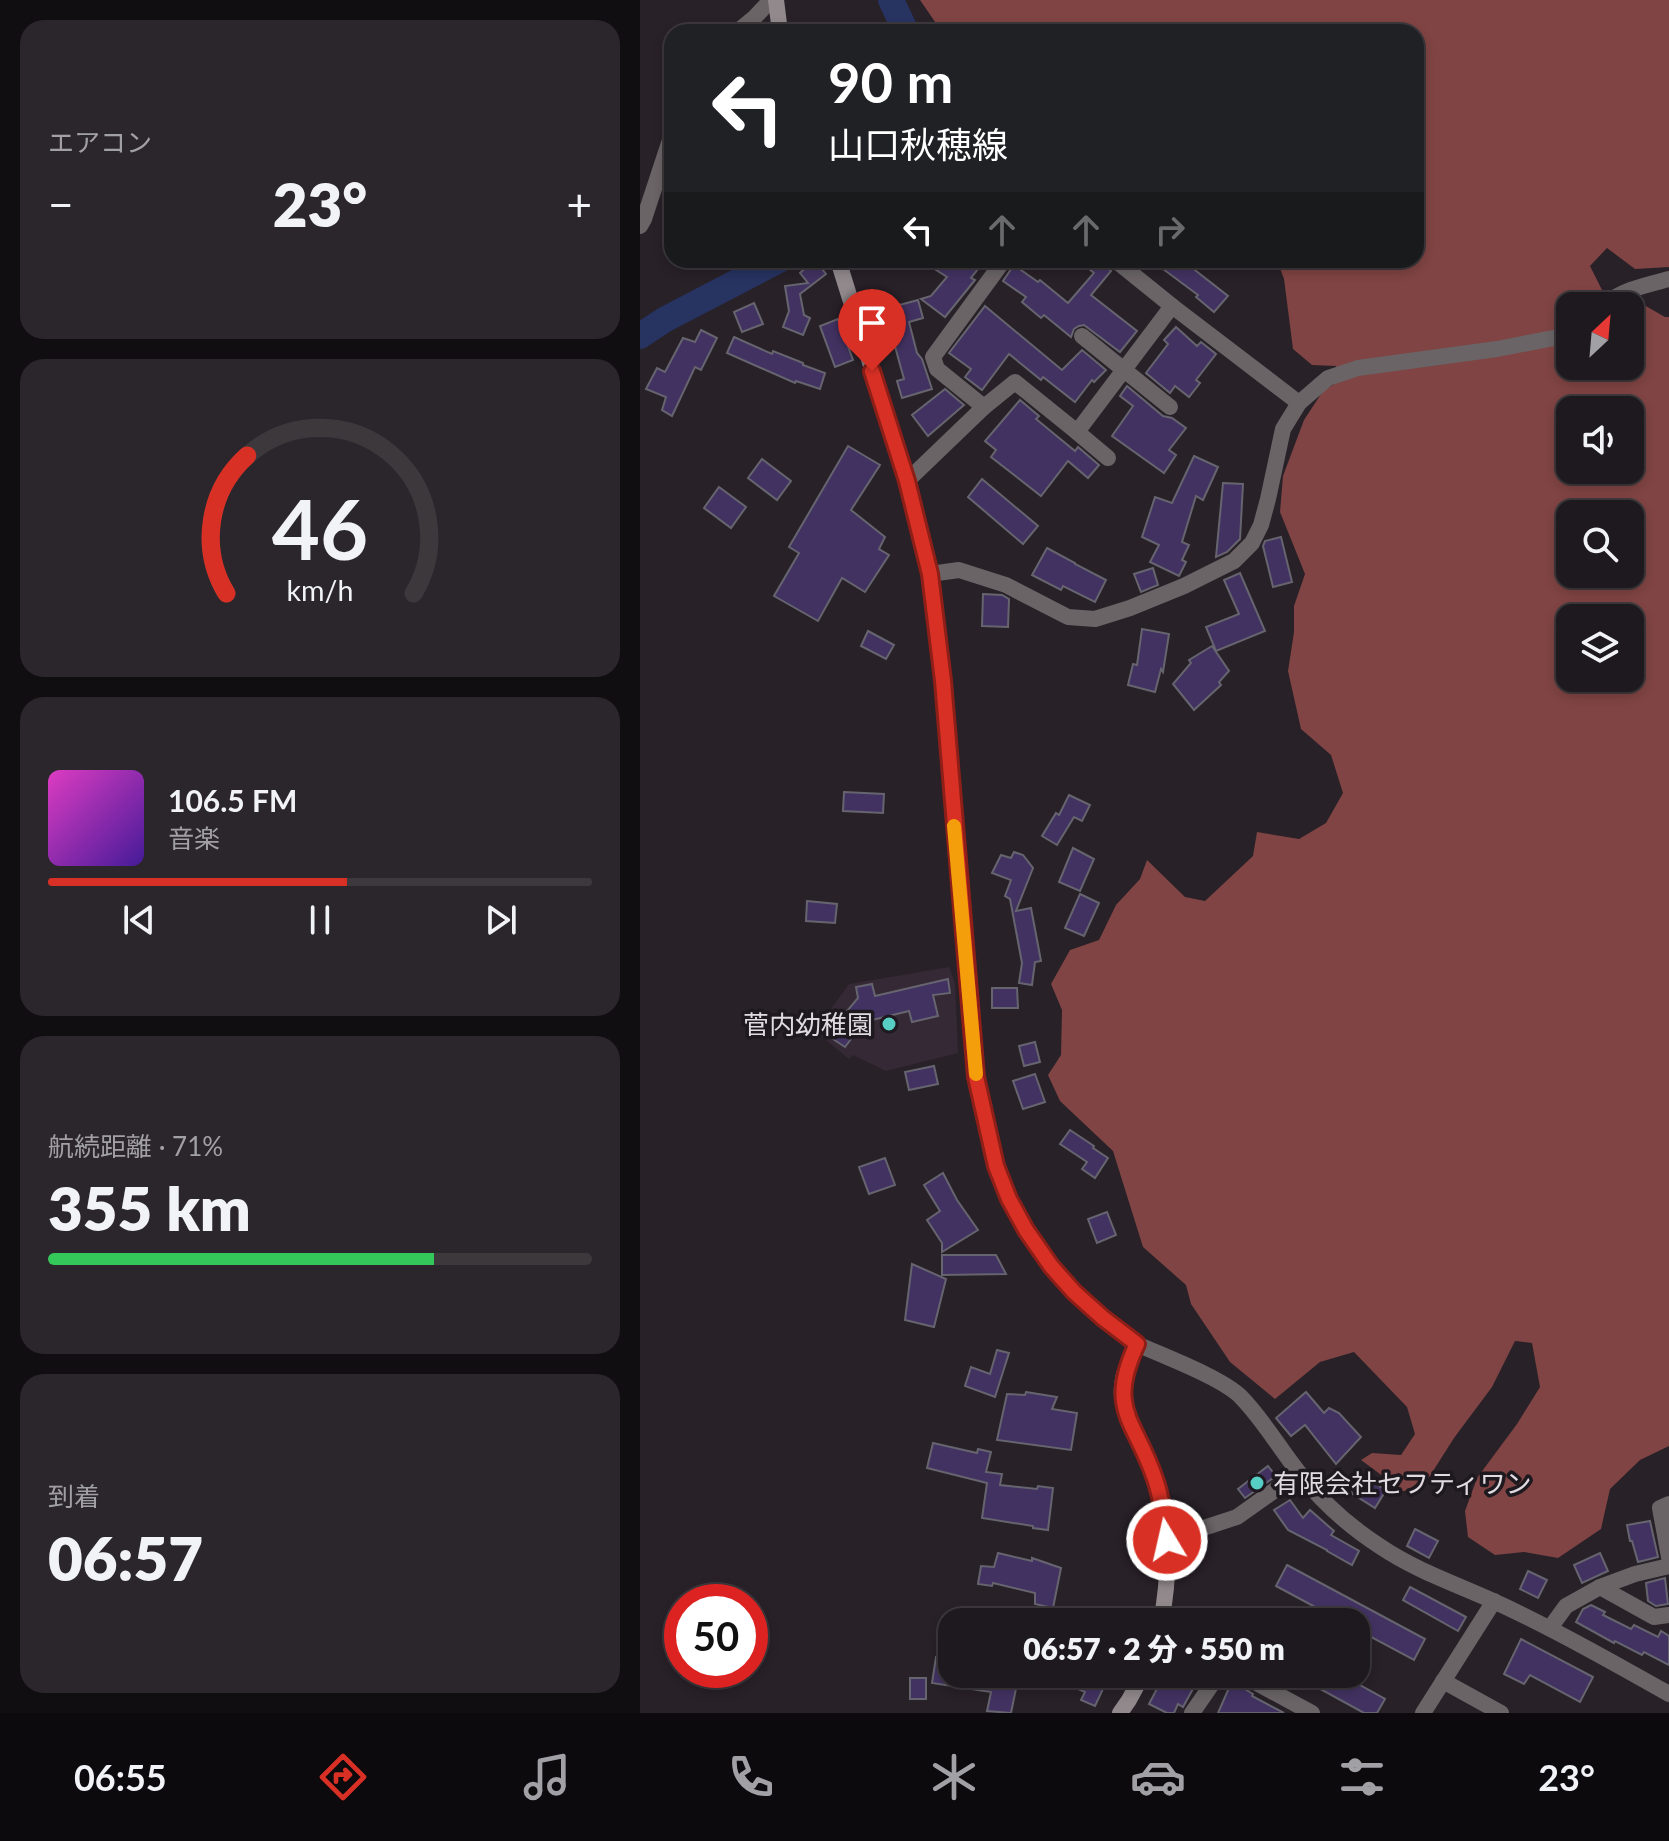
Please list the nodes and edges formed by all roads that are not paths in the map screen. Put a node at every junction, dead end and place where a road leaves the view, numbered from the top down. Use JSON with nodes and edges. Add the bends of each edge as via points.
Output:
{"nodes":[{"id":1,"x":774,"y":0,"type":"edge"},
{"id":2,"x":747,"y":24,"type":"edge"},
{"id":3,"x":778,"y":24,"type":"edge"},
{"id":4,"x":664,"y":158,"type":"edge"},
{"id":5,"x":640,"y":226,"type":"edge"},
{"id":6,"x":840,"y":268,"type":"edge"},
{"id":7,"x":998,"y":268,"type":"edge"},
{"id":8,"x":1125,"y":268,"type":"edge"},
{"id":9,"x":1669,"y":279,"type":"edge"},
{"id":10,"x":1626,"y":292,"type":"edge"},
{"id":11,"x":1172,"y":306,"type":"junction"},
{"id":12,"x":1082,"y":336,"type":"dead end"},
{"id":13,"x":1556,"y":338,"type":"edge"},
{"id":14,"x":1125,"y":369,"type":"junction"},
{"id":15,"x":1299,"y":403,"type":"junction"},
{"id":16,"x":984,"y":407,"type":"junction"},
{"id":17,"x":1170,"y":407,"type":"dead end"},
{"id":18,"x":1077,"y":432,"type":"junction"},
{"id":19,"x":1108,"y":458,"type":"dead end"},
{"id":20,"x":907,"y":481,"type":"junction"},
{"id":21,"x":930,"y":574,"type":"junction"},
{"id":22,"x":1137,"y":1344,"type":"junction"},
{"id":23,"x":1299,"y":1473,"type":"junction"},
{"id":24,"x":1669,"y":1504,"type":"edge"},
{"id":25,"x":1167,"y":1540,"type":"junction"},
{"id":26,"x":1669,"y":1557,"type":"edge"},
{"id":27,"x":1669,"y":1566,"type":"edge"},
{"id":28,"x":1600,"y":1587,"type":"junction"},
{"id":29,"x":1494,"y":1601,"type":"junction"},
{"id":30,"x":1163,"y":1608,"type":"edge"},
{"id":31,"x":1669,"y":1615,"type":"edge"},
{"id":32,"x":1550,"y":1628,"type":"junction"},
{"id":33,"x":1443,"y":1681,"type":"junction"},
{"id":34,"x":1135,"y":1688,"type":"edge"},
{"id":35,"x":1209,"y":1688,"type":"edge"},
{"id":36,"x":1265,"y":1688,"type":"edge"},
{"id":37,"x":1669,"y":1694,"type":"edge"},
{"id":38,"x":1308,"y":1712,"type":"edge"},
{"id":39,"x":1120,"y":1713,"type":"edge"},
{"id":40,"x":1192,"y":1713,"type":"edge"},
{"id":41,"x":1423,"y":1713,"type":"edge"},
{"id":42,"x":1501,"y":1713,"type":"edge"}],
"edges":[{"from":1,"to":2,"type":"street"},
{"from":1,"to":3,"type":"main road"},
{"from":4,"to":5,"type":"street"},
{"from":6,"to":20,"type":"main road"},
{"from":7,"to":16,"type":"street","via":[[933,357],[937,369]]},
{"from":8,"to":11,"type":"street"},
{"from":9,"to":10,"type":"street"},
{"from":11,"to":14,"type":"street"},
{"from":11,"to":15,"type":"street"},
{"from":12,"to":14,"type":"street"},
{"from":13,"to":15,"type":"street","via":[[1358,368],[1328,378]]},
{"from":14,"to":17,"type":"street"},
{"from":14,"to":18,"type":"street"},
{"from":15,"to":21,"type":"street","via":[[1283,429],[1252,543],[1234,561],[1184,586],[1095,619],[1068,617],[1006,585],[959,570]]},
{"from":16,"to":18,"type":"street","via":[[1015,382]]},
{"from":16,"to":20,"type":"street"},
{"from":18,"to":19,"type":"street"},
{"from":20,"to":21,"type":"main road"},
{"from":21,"to":22,"type":"main road","via":[[976,1077],[996,1166],[1026,1230],[1051,1266]]},
{"from":22,"to":23,"type":"street","via":[[1238,1394]]},
{"from":22,"to":25,"type":"main road","via":[[1122,1396],[1156,1482]]},
{"from":23,"to":25,"type":"street","via":[[1237,1517]]},
{"from":23,"to":29,"type":"street","via":[[1383,1549]]},
{"from":24,"to":26,"type":"street","via":[[1660,1508]]},
{"from":25,"to":30,"type":"main road"},
{"from":27,"to":28,"type":"street"},
{"from":28,"to":31,"type":"street","via":[[1654,1617]]},
{"from":28,"to":32,"type":"street","via":[[1566,1606]]},
{"from":29,"to":32,"type":"street"},
{"from":29,"to":33,"type":"street"},
{"from":32,"to":37,"type":"street"},
{"from":33,"to":41,"type":"street"},
{"from":33,"to":42,"type":"street"},
{"from":34,"to":39,"type":"main road"},
{"from":35,"to":40,"type":"street"},
{"from":36,"to":38,"type":"street"}]}
